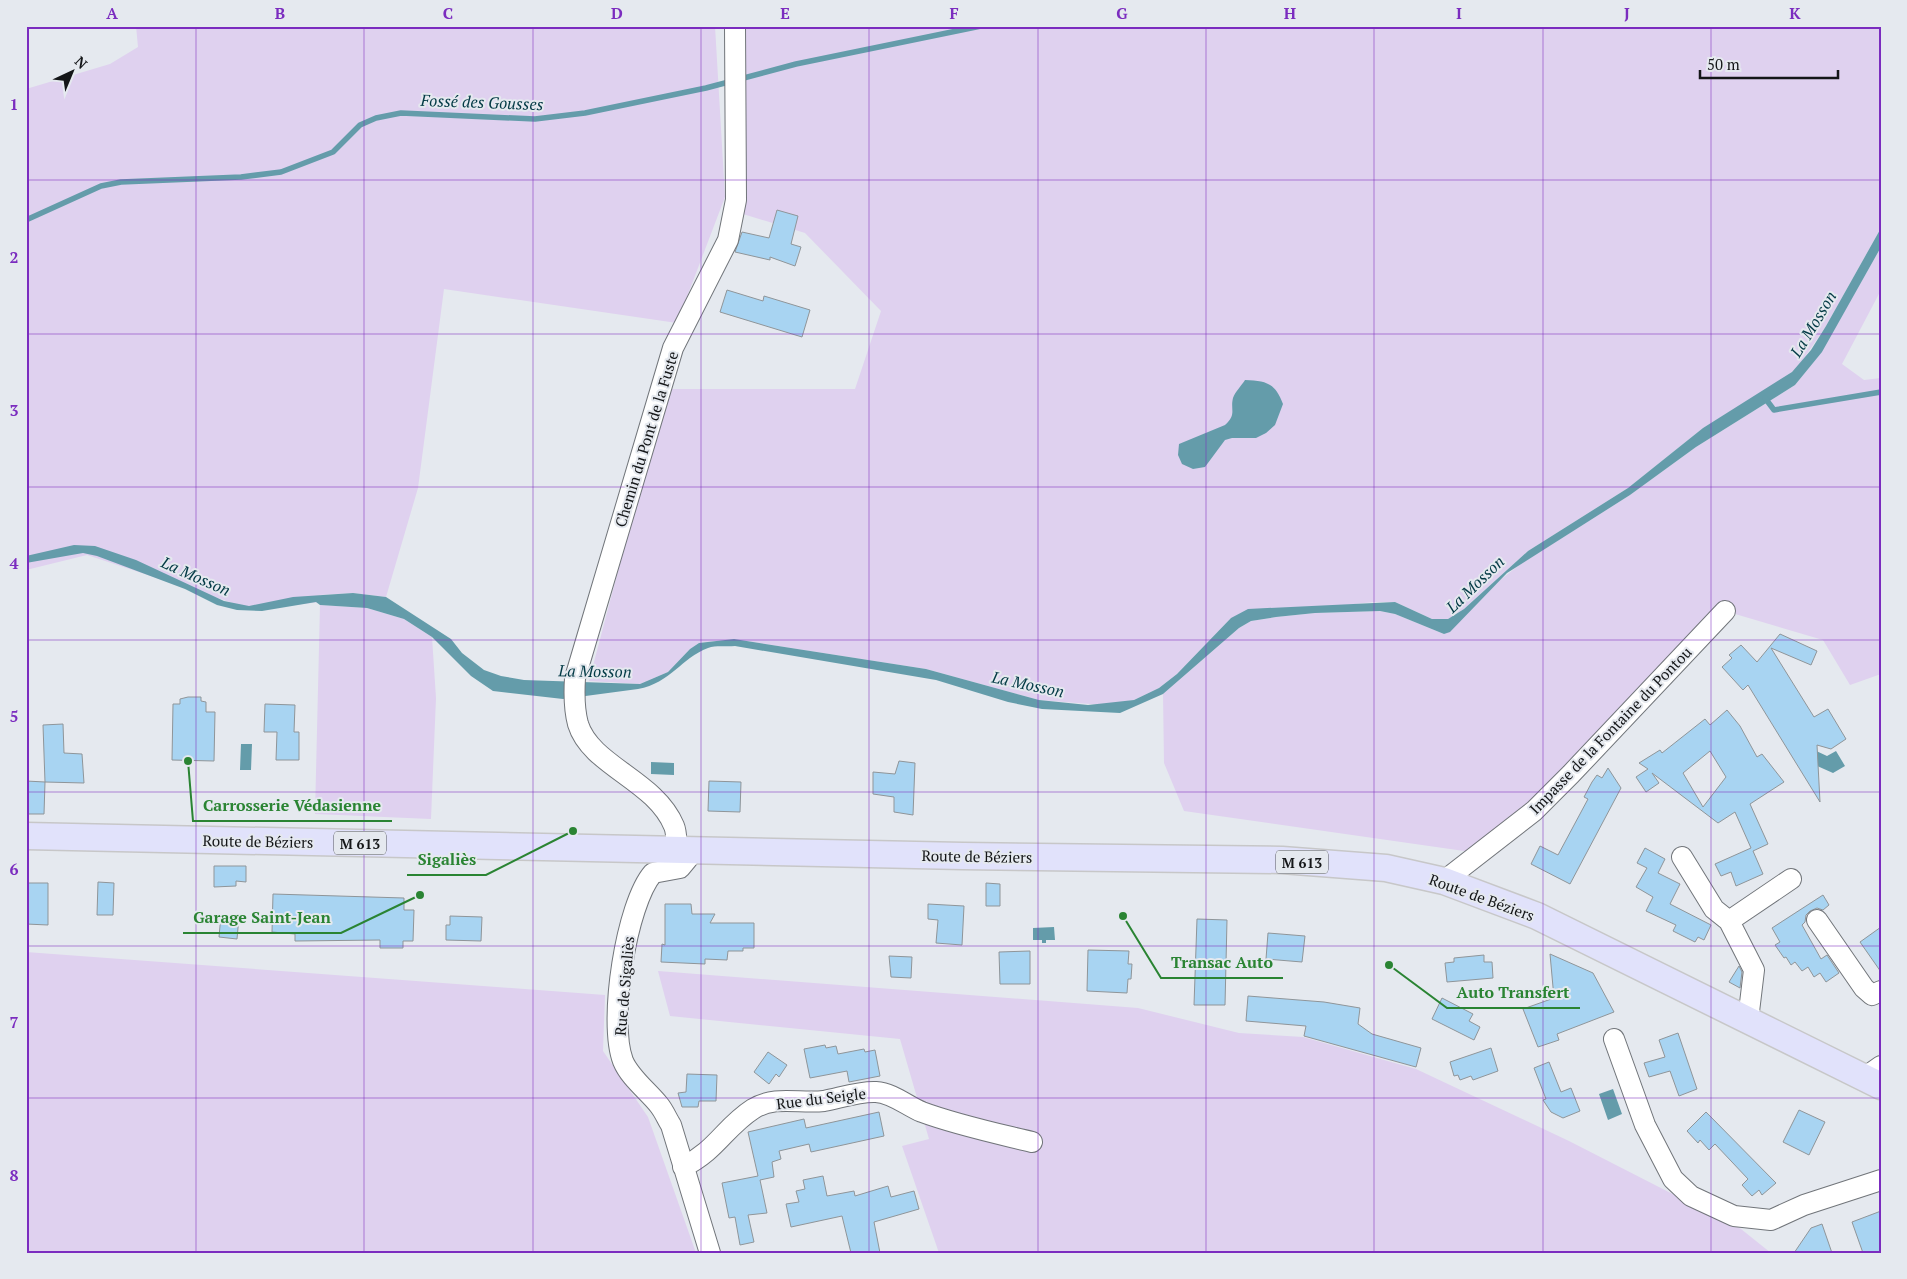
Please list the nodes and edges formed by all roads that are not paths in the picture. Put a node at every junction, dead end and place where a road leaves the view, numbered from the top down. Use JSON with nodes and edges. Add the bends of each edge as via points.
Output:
{"nodes":[{"id":1,"x":735,"y":26,"type":"edge"},
{"id":2,"x":1725,"y":611,"type":"dead end"},
{"id":3,"x":26,"y":836,"type":"edge"},
{"id":4,"x":685,"y":850,"type":"junction"},
{"id":5,"x":1682,"y":857,"type":"dead end"},
{"id":6,"x":1791,"y":879,"type":"dead end"},
{"id":7,"x":1444,"y":881,"type":"junction"},
{"id":8,"x":1817,"y":920,"type":"dead end"},
{"id":9,"x":1729,"y":921,"type":"junction"},
{"id":10,"x":1881,"y":991,"type":"edge"},
{"id":11,"x":1748,"y":1020,"type":"junction"},
{"id":12,"x":1614,"y":1039,"type":"dead end"},
{"id":13,"x":1875,"y":1077,"type":"edge"},
{"id":14,"x":1032,"y":1142,"type":"dead end"},
{"id":15,"x":683,"y":1167,"type":"junction"},
{"id":16,"x":1881,"y":1180,"type":"edge"},
{"id":17,"x":710,"y":1253,"type":"edge"}],
"edges":[{"from":1,"to":4,"type":"street","name":"Chemin du Pont de la Fuste","via":[[736,200],[728,240],[673,348],[575,678],[574,702],[579,726],[588,744],[649,791],[665,810]]},
{"from":2,"to":7,"type":"street","name":"Impasse de la Fontaine du Pontou","via":[[1534,811]]},
{"from":3,"to":4,"type":"main road","name":"Route de Béziers","number":"M 613"},
{"from":4,"to":7,"type":"main road","name":"Route de Béziers","number":"M 613","via":[[1282,860],[1386,868]]},
{"from":4,"to":15,"type":"street","name":"Rue de Sigaliès","via":[[680,868],[653,873],[637,899],[622,966],[618,1033],[624,1063],[660,1106],[671,1125]]},
{"from":5,"to":9,"type":"street","via":[[1714,909]]},
{"from":6,"to":9,"type":"street"},
{"from":7,"to":11,"type":"main road","name":"Route de Béziers","number":"M 613","via":[[1537,916]]},
{"from":8,"to":10,"type":"street","via":[[1864,988],[1872,995]]},
{"from":9,"to":11,"type":"street","via":[[1754,970]]},
{"from":11,"to":13,"type":"main road","name":"Route de Béziers","number":"M 613"},
{"from":12,"to":16,"type":"street","via":[[1646,1125],[1673,1179],[1691,1196],[1734,1216],[1771,1220],[1804,1205]]},
{"from":14,"to":15,"type":"street","name":"Rue du Seigle","via":[[947,1120],[875,1092],[821,1101],[786,1099],[754,1108],[710,1151]]},
{"from":15,"to":17,"type":"street","name":"Rue de Sigaliès"}]}
